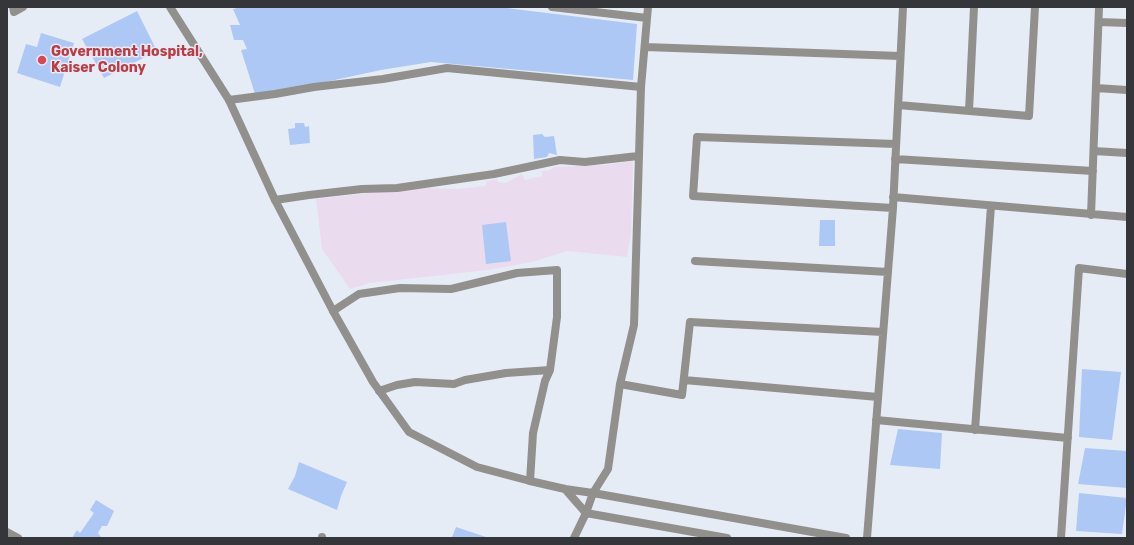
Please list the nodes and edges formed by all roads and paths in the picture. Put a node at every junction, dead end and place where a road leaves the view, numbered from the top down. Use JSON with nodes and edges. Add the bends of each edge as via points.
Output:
{"nodes":[{"id":1,"x":23,"y":7,"type":"edge"},
{"id":2,"x":170,"y":7,"type":"edge"},
{"id":3,"x":552,"y":7,"type":"edge"},
{"id":4,"x":648,"y":7,"type":"edge"},
{"id":5,"x":903,"y":7,"type":"edge"},
{"id":6,"x":974,"y":7,"type":"edge"},
{"id":7,"x":1035,"y":7,"type":"edge"},
{"id":8,"x":1100,"y":7,"type":"edge"},
{"id":9,"x":11,"y":10,"type":"edge"},
{"id":10,"x":647,"y":18,"type":"junction"},
{"id":11,"x":1099,"y":22,"type":"junction"},
{"id":12,"x":1127,"y":23,"type":"edge"},
{"id":13,"x":645,"y":47,"type":"junction"},
{"id":14,"x":900,"y":56,"type":"junction"},
{"id":15,"x":641,"y":87,"type":"junction"},
{"id":16,"x":1096,"y":88,"type":"junction"},
{"id":17,"x":1127,"y":90,"type":"edge"},
{"id":18,"x":229,"y":100,"type":"junction"},
{"id":19,"x":898,"y":105,"type":"junction"},
{"id":20,"x":969,"y":111,"type":"junction"},
{"id":21,"x":896,"y":144,"type":"junction"},
{"id":22,"x":1094,"y":151,"type":"junction"},
{"id":23,"x":1127,"y":153,"type":"edge"},
{"id":24,"x":638,"y":156,"type":"junction"},
{"id":25,"x":895,"y":159,"type":"junction"},
{"id":26,"x":1093,"y":171,"type":"junction"},
{"id":27,"x":893,"y":197,"type":"junction"},
{"id":28,"x":275,"y":200,"type":"junction"},
{"id":29,"x":991,"y":206,"type":"junction"},
{"id":30,"x":892,"y":208,"type":"junction"},
{"id":31,"x":1092,"y":215,"type":"junction"},
{"id":32,"x":1127,"y":217,"type":"edge"},
{"id":33,"x":695,"y":261,"type":"dead end"},
{"id":34,"x":888,"y":272,"type":"junction"},
{"id":35,"x":1127,"y":274,"type":"edge"},
{"id":36,"x":333,"y":311,"type":"junction"},
{"id":37,"x":883,"y":332,"type":"junction"},
{"id":38,"x":550,"y":370,"type":"junction"},
{"id":39,"x":684,"y":380,"type":"junction"},
{"id":40,"x":620,"y":384,"type":"junction"},
{"id":41,"x":379,"y":391,"type":"junction"},
{"id":42,"x":878,"y":397,"type":"junction"},
{"id":43,"x":876,"y":420,"type":"junction"},
{"id":44,"x":975,"y":430,"type":"junction"},
{"id":45,"x":1068,"y":438,"type":"junction"},
{"id":46,"x":530,"y":481,"type":"junction"},
{"id":47,"x":565,"y":489,"type":"junction"},
{"id":48,"x":593,"y":493,"type":"junction"},
{"id":49,"x":586,"y":513,"type":"junction"},
{"id":50,"x":7,"y":532,"type":"edge"},
{"id":51,"x":18,"y":538,"type":"edge"},
{"id":52,"x":574,"y":538,"type":"edge"},
{"id":53,"x":727,"y":538,"type":"edge"},
{"id":54,"x":846,"y":538,"type":"edge"},
{"id":55,"x":867,"y":538,"type":"edge"},
{"id":56,"x":1061,"y":538,"type":"edge"}],
"edges":[{"from":1,"to":9,"type":"street"},
{"from":2,"to":18,"type":"street"},
{"from":3,"to":10,"type":"street"},
{"from":4,"to":10,"type":"street"},
{"from":5,"to":14,"type":"street"},
{"from":6,"to":20,"type":"street"},
{"from":7,"to":20,"type":"street","via":[[1029,116]]},
{"from":8,"to":11,"type":"street"},
{"from":10,"to":13,"type":"street"},
{"from":11,"to":12,"type":"street"},
{"from":11,"to":16,"type":"street"},
{"from":13,"to":14,"type":"street"},
{"from":13,"to":15,"type":"street"},
{"from":14,"to":19,"type":"street"},
{"from":15,"to":18,"type":"street","via":[[447,68]]},
{"from":15,"to":24,"type":"street"},
{"from":16,"to":17,"type":"street"},
{"from":16,"to":22,"type":"street"},
{"from":18,"to":28,"type":"street"},
{"from":19,"to":20,"type":"street"},
{"from":19,"to":21,"type":"street"},
{"from":21,"to":25,"type":"street"},
{"from":21,"to":30,"type":"street","via":[[697,137],[693,196]]},
{"from":22,"to":23,"type":"street"},
{"from":22,"to":26,"type":"street"},
{"from":24,"to":28,"type":"street","via":[[585,162],[560,160],[494,174],[397,188],[362,189]]},
{"from":24,"to":40,"type":"street","via":[[634,325]]},
{"from":25,"to":26,"type":"street"},
{"from":25,"to":27,"type":"street"},
{"from":26,"to":31,"type":"street"},
{"from":27,"to":29,"type":"street"},
{"from":27,"to":30,"type":"street"},
{"from":28,"to":36,"type":"street"},
{"from":29,"to":31,"type":"street"},
{"from":29,"to":44,"type":"street"},
{"from":30,"to":34,"type":"street"},
{"from":31,"to":32,"type":"street"},
{"from":33,"to":34,"type":"street"},
{"from":34,"to":37,"type":"street"},
{"from":35,"to":45,"type":"street","via":[[1079,268]]},
{"from":36,"to":38,"type":"street","via":[[359,294],[400,288],[451,289],[517,273],[557,270],[557,316]]},
{"from":36,"to":41,"type":"street"},
{"from":37,"to":39,"type":"street","via":[[690,322]]},
{"from":37,"to":42,"type":"street"},
{"from":38,"to":41,"type":"street","via":[[506,373],[454,384],[415,382]]},
{"from":38,"to":46,"type":"street","via":[[532,434]]},
{"from":39,"to":40,"type":"street","via":[[682,395]]},
{"from":39,"to":42,"type":"street"},
{"from":40,"to":48,"type":"street","via":[[608,469]]},
{"from":41,"to":46,"type":"street","via":[[409,432],[477,466]]},
{"from":42,"to":43,"type":"street"},
{"from":43,"to":44,"type":"street"},
{"from":43,"to":55,"type":"street"},
{"from":44,"to":45,"type":"street"},
{"from":45,"to":56,"type":"street"},
{"from":46,"to":47,"type":"street"},
{"from":47,"to":48,"type":"street"},
{"from":47,"to":49,"type":"street"},
{"from":48,"to":49,"type":"street"},
{"from":48,"to":54,"type":"street"},
{"from":49,"to":52,"type":"street"},
{"from":49,"to":53,"type":"street"},
{"from":50,"to":51,"type":"street"}]}
